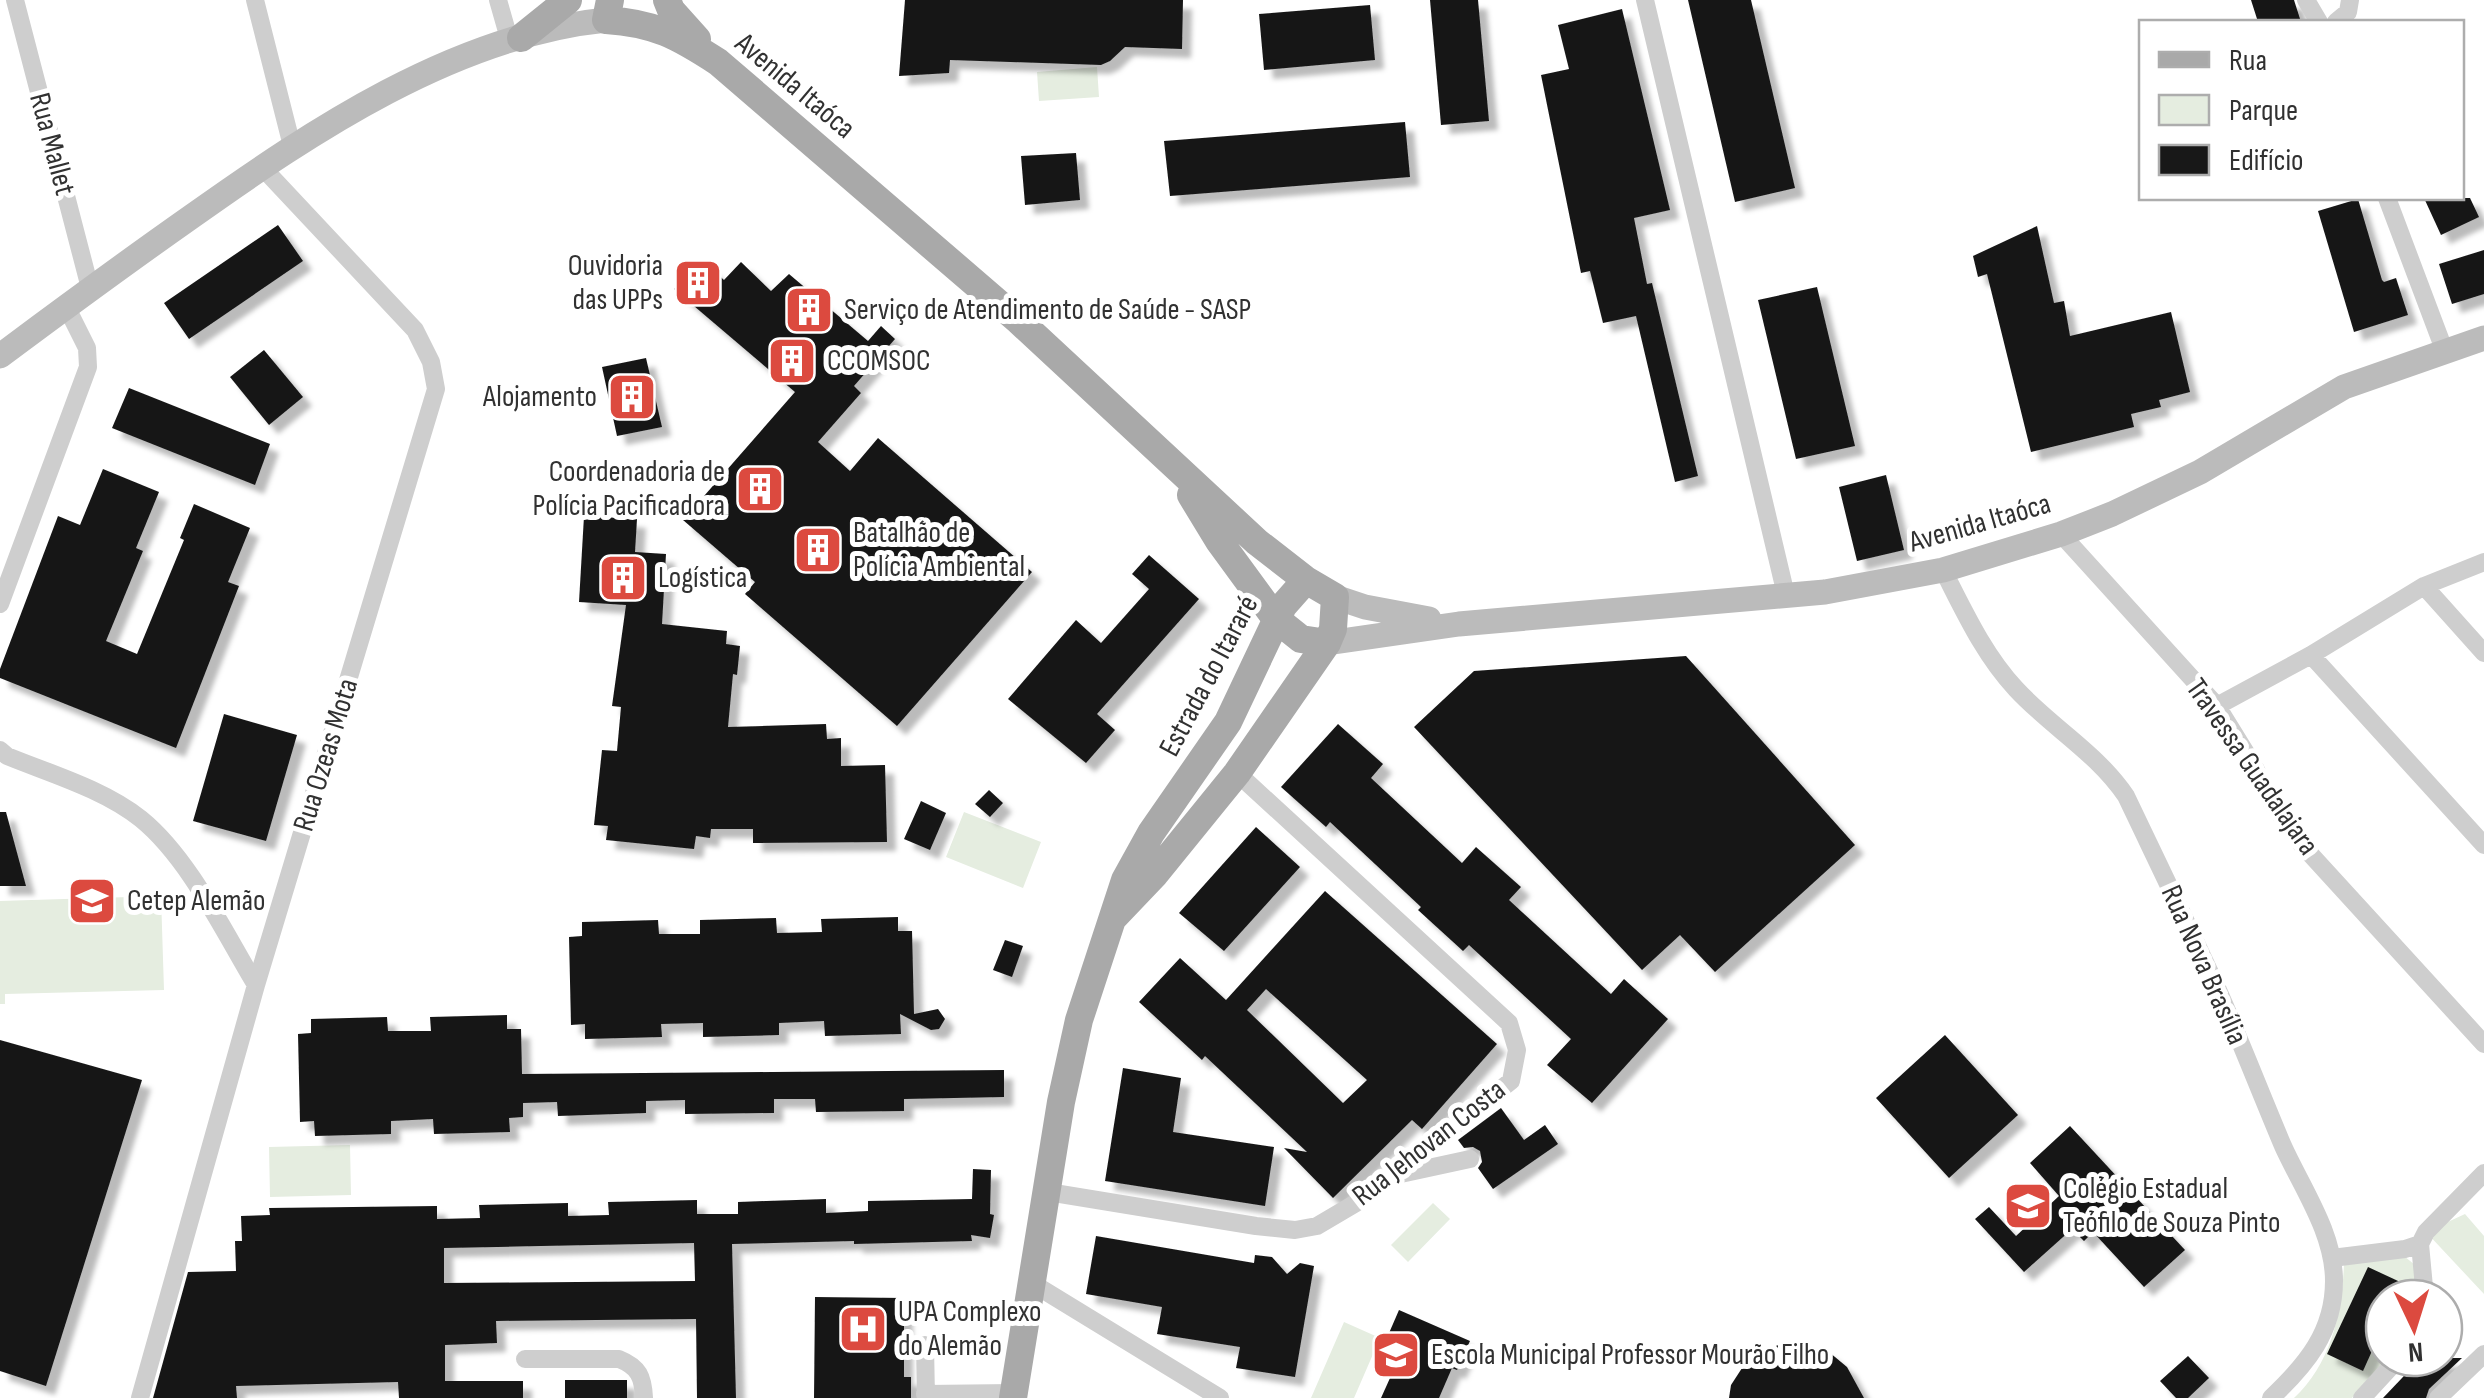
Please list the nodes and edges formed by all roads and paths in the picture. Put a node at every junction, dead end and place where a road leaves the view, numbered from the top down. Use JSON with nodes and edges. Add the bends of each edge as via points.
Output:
{"nodes":[{"id":1,"x":14,"y":0,"type":"edge"},
{"id":2,"x":255,"y":0,"type":"edge"},
{"id":3,"x":498,"y":0,"type":"edge"},
{"id":4,"x":568,"y":0,"type":"edge"},
{"id":5,"x":667,"y":0,"type":"edge"},
{"id":6,"x":1645,"y":0,"type":"edge"},
{"id":7,"x":608,"y":10,"type":"edge"},
{"id":8,"x":640,"y":11,"type":"edge"},
{"id":9,"x":516,"y":40,"type":"junction"},
{"id":10,"x":718,"y":62,"type":"junction"},
{"id":11,"x":292,"y":146,"type":"junction"},
{"id":12,"x":262,"y":166,"type":"junction"},
{"id":13,"x":2388,"y":200,"type":"edge"},
{"id":14,"x":90,"y":288,"type":"junction"},
{"id":15,"x":66,"y":306,"type":"junction"},
{"id":16,"x":2482,"y":340,"type":"edge"},
{"id":17,"x":2445,"y":352,"type":"junction"},
{"id":18,"x":0,"y":356,"type":"edge"},
{"id":19,"x":1175,"y":468,"type":"junction"},
{"id":20,"x":2061,"y":534,"type":"junction"},
{"id":21,"x":2484,"y":562,"type":"edge"},
{"id":22,"x":1943,"y":570,"type":"junction"},
{"id":23,"x":1306,"y":580,"type":"junction"},
{"id":24,"x":2424,"y":586,"type":"junction"},
{"id":25,"x":1786,"y":595,"type":"junction"},
{"id":26,"x":1335,"y":597,"type":"junction"},
{"id":27,"x":0,"y":604,"type":"edge"},
{"id":28,"x":1276,"y":619,"type":"junction"},
{"id":29,"x":1459,"y":624,"type":"junction"},
{"id":30,"x":1327,"y":643,"type":"junction"},
{"id":31,"x":2484,"y":652,"type":"edge"},
{"id":32,"x":2311,"y":656,"type":"junction"},
{"id":33,"x":2217,"y":706,"type":"junction"},
{"id":34,"x":0,"y":750,"type":"edge"},
{"id":35,"x":1237,"y":773,"type":"junction"},
{"id":36,"x":2484,"y":845,"type":"edge"},
{"id":37,"x":1114,"y":918,"type":"junction"},
{"id":38,"x":256,"y":985,"type":"junction"},
{"id":39,"x":2484,"y":1044,"type":"edge"},
{"id":40,"x":1470,"y":1159,"type":"dead end"},
{"id":41,"x":2484,"y":1173,"type":"edge"},
{"id":42,"x":1391,"y":1176,"type":"junction"},
{"id":43,"x":1048,"y":1192,"type":"junction"},
{"id":44,"x":2420,"y":1244,"type":"junction"},
{"id":45,"x":2332,"y":1258,"type":"junction"},
{"id":46,"x":2423,"y":1278,"type":"edge"},
{"id":47,"x":1032,"y":1283,"type":"junction"},
{"id":48,"x":925,"y":1344,"type":"dead end"},
{"id":49,"x":2484,"y":1354,"type":"edge"},
{"id":50,"x":525,"y":1359,"type":"dead end"},
{"id":51,"x":2380,"y":1378,"type":"edge"},
{"id":52,"x":926,"y":1396,"type":"edge"},
{"id":53,"x":1013,"y":1396,"type":"edge"},
{"id":54,"x":140,"y":1398,"type":"edge"},
{"id":55,"x":644,"y":1398,"type":"edge"},
{"id":56,"x":1220,"y":1398,"type":"edge"},
{"id":57,"x":2271,"y":1398,"type":"edge"},
{"id":58,"x":2362,"y":1398,"type":"edge"},
{"id":59,"x":2438,"y":1398,"type":"edge"}],
"edges":[{"from":1,"to":14,"type":"street","name":"Rua Mallet"},
{"from":2,"to":11,"type":"street"},
{"from":3,"to":9,"type":"street"},
{"from":4,"to":9,"type":"main road"},
{"from":5,"to":10,"type":"main road"},
{"from":6,"to":25,"type":"street"},
{"from":7,"to":8,"type":"main road","name":"Avenida Itaóca"},
{"from":7,"to":9,"type":"main road","name":"Avenida Itaóca"},
{"from":8,"to":10,"type":"main road","name":"Avenida Itaóca"},
{"from":9,"to":11,"type":"main road","name":"Avenida Itaóca","via":[[417,79]]},
{"from":10,"to":19,"type":"main road","name":"Avenida Itaóca","via":[[1019,321]]},
{"from":11,"to":12,"type":"main road","name":"Avenida Itaóca"},
{"from":12,"to":14,"type":"main road","name":"Avenida Itaóca"},
{"from":12,"to":38,"type":"street","name":"Rua Ozeas Mota","via":[[415,330],[436,389]]},
{"from":13,"to":17,"type":"street"},
{"from":14,"to":15,"type":"main road","name":"Avenida Itaóca"},
{"from":15,"to":18,"type":"main road","name":"Avenida Itaóca"},
{"from":15,"to":27,"type":"street","via":[[87,348],[88,366]]},
{"from":16,"to":17,"type":"main road","name":"Avenida Itaóca"},
{"from":17,"to":20,"type":"main road","name":"Avenida Itaóca","via":[[2344,387],[2170,487]]},
{"from":19,"to":23,"type":"main road","name":"Avenida Itaóca"},
{"from":19,"to":28,"type":"main road","name":"Avenida Itaóca"},
{"from":20,"to":22,"type":"main road","name":"Avenida Itaóca"},
{"from":20,"to":33,"type":"street","name":"Travessa Guadalajara"},
{"from":21,"to":24,"type":"street"},
{"from":22,"to":25,"type":"main road","name":"Avenida Itaóca"},
{"from":22,"to":45,"type":"street","name":"Rua Nova Brasília","via":[[2016,688],[2092,755],[2126,796]]},
{"from":23,"to":26,"type":"main road"},
{"from":23,"to":28,"type":"main road","name":"Estrada do Itararé"},
{"from":24,"to":31,"type":"street"},
{"from":24,"to":32,"type":"street"},
{"from":25,"to":29,"type":"main road","name":"Avenida Itaóca"},
{"from":26,"to":29,"type":"main road","name":"Avenida Itaóca"},
{"from":26,"to":30,"type":"main road","name":"Estrada do Itararé"},
{"from":28,"to":30,"type":"main road","name":"Avenida Itaóca","via":[[1302,639]]},
{"from":28,"to":37,"type":"main road","name":"Estrada do Itararé","via":[[1228,722],[1136,857]]},
{"from":29,"to":30,"type":"main road","name":"Avenida Itaóca"},
{"from":30,"to":35,"type":"main road","name":"Estrada do Itararé"},
{"from":32,"to":33,"type":"street"},
{"from":32,"to":36,"type":"street"},
{"from":33,"to":39,"type":"street","name":"Travessa Guadalajara","via":[[2302,845]]},
{"from":34,"to":38,"type":"street","via":[[140,818],[182,866]]},
{"from":35,"to":37,"type":"main road","name":"Estrada do Itararé"},
{"from":35,"to":42,"type":"street","name":"Rua Jehovan Costa","via":[[1513,1031],[1511,1081]]},
{"from":37,"to":43,"type":"main road","name":"Estrada do Itararé","via":[[1079,1020]]},
{"from":38,"to":54,"type":"street","name":"Rua Ozeas Mota"},
{"from":40,"to":42,"type":"street"},
{"from":41,"to":44,"type":"street"},
{"from":42,"to":43,"type":"street","name":"Rua Jehovan Costa","via":[[1328,1221],[1294,1230]]},
{"from":43,"to":47,"type":"main road","name":"Estrada do Itararé"},
{"from":44,"to":45,"type":"street"},
{"from":44,"to":46,"type":"street"},
{"from":45,"to":57,"type":"street","name":"Rua Nova Brasília","via":[[2334,1284],[2320,1344]]},
{"from":47,"to":53,"type":"main road","name":"Estrada do Itararé"},
{"from":47,"to":56,"type":"street"},
{"from":48,"to":52,"type":"street"},
{"from":49,"to":59,"type":"street"},
{"from":50,"to":55,"type":"street","via":[[619,1359],[640,1372]]},
{"from":51,"to":58,"type":"street"},
{"from":52,"to":53,"type":"street"}]}
